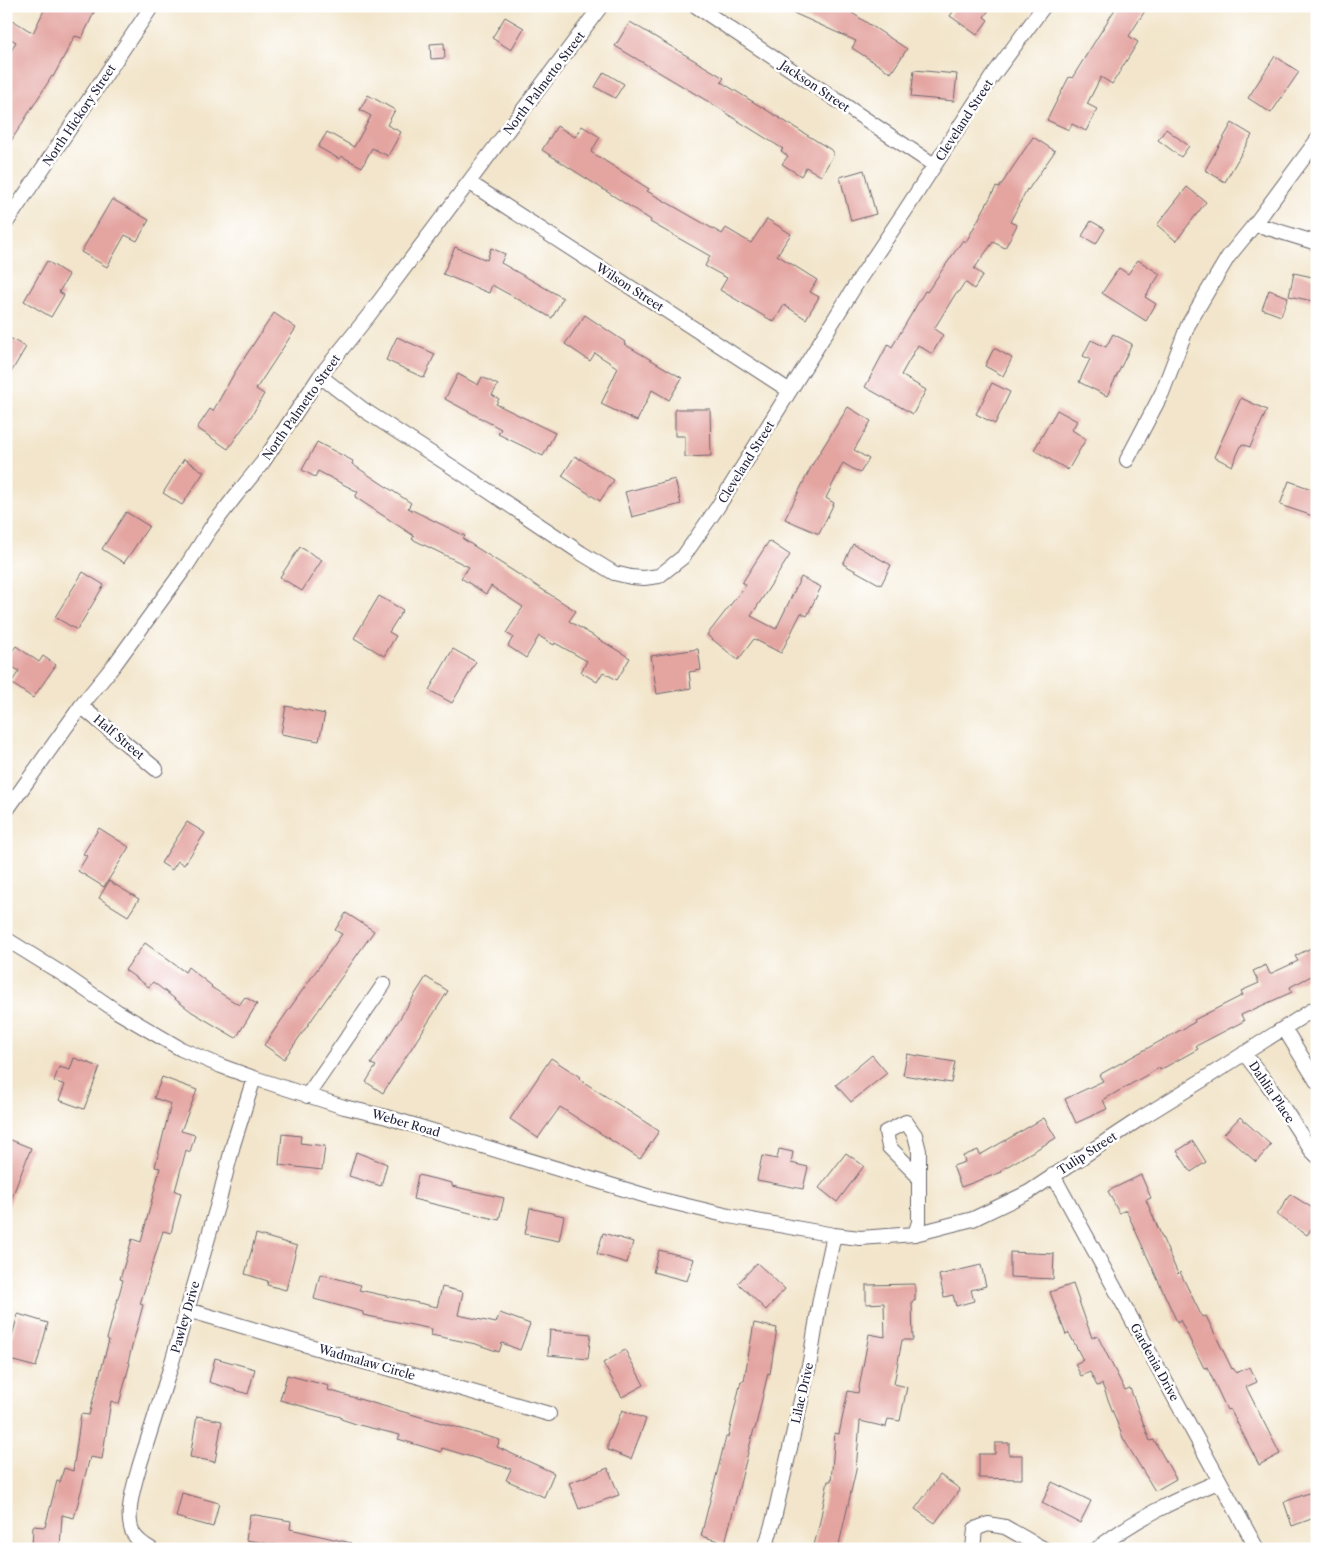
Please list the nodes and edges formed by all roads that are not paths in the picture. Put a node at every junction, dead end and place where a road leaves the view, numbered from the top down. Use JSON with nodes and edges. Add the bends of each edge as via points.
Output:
{"nodes":[{"id":1,"x":152,"y":6,"type":"edge"},
{"id":2,"x":601,"y":6,"type":"edge"},
{"id":3,"x":696,"y":6,"type":"edge"},
{"id":4,"x":1044,"y":6,"type":"edge"},
{"id":5,"x":1317,"y":140,"type":"edge"},
{"id":6,"x":934,"y":165,"type":"junction"},
{"id":7,"x":470,"y":182,"type":"junction"},
{"id":8,"x":6,"y":223,"type":"edge"},
{"id":9,"x":1255,"y":224,"type":"junction"},
{"id":10,"x":1317,"y":244,"type":"edge"},
{"id":11,"x":320,"y":376,"type":"junction"},
{"id":12,"x":790,"y":391,"type":"junction"},
{"id":13,"x":1127,"y":460,"type":"dead end"},
{"id":14,"x":81,"y":706,"type":"junction"},
{"id":15,"x":156,"y":769,"type":"dead end"},
{"id":16,"x":6,"y":811,"type":"edge"},
{"id":17,"x":6,"y":939,"type":"edge"},
{"id":18,"x":384,"y":984,"type":"dead end"},
{"id":19,"x":1317,"y":1007,"type":"edge"},
{"id":20,"x":1284,"y":1028,"type":"junction"},
{"id":21,"x":1244,"y":1053,"type":"junction"},
{"id":22,"x":254,"y":1078,"type":"junction"},
{"id":23,"x":1317,"y":1082,"type":"edge"},
{"id":24,"x":308,"y":1096,"type":"junction"},
{"id":25,"x":1317,"y":1156,"type":"edge"},
{"id":26,"x":1053,"y":1175,"type":"junction"},
{"id":27,"x":918,"y":1176,"type":"dead end"},
{"id":28,"x":915,"y":1234,"type":"junction"},
{"id":29,"x":834,"y":1235,"type":"junction"},
{"id":30,"x":185,"y":1312,"type":"junction"},
{"id":31,"x":549,"y":1414,"type":"dead end"},
{"id":32,"x":1220,"y":1481,"type":"junction"},
{"id":33,"x":151,"y":1549,"type":"edge"},
{"id":34,"x":765,"y":1549,"type":"edge"},
{"id":35,"x":973,"y":1549,"type":"edge"},
{"id":36,"x":1044,"y":1549,"type":"edge"},
{"id":37,"x":1097,"y":1549,"type":"edge"},
{"id":38,"x":1257,"y":1549,"type":"edge"}],
"edges":[{"from":1,"to":8,"type":"street","name":"North Hickory Street"},
{"from":2,"to":7,"type":"street","name":"North Palmetto Street"},
{"from":3,"to":6,"type":"street","name":"Jackson Street"},
{"from":4,"to":6,"type":"street","name":"Cleveland Street","via":[[991,78]]},
{"from":5,"to":9,"type":"street"},
{"from":6,"to":12,"type":"street","name":"Cleveland Street"},
{"from":7,"to":11,"type":"street","name":"North Palmetto Street"},
{"from":7,"to":12,"type":"street","name":"Wilson Street"},
{"from":9,"to":10,"type":"street"},
{"from":9,"to":13,"type":"street","via":[[1228,257],[1188,325],[1162,394]]},
{"from":11,"to":12,"type":"street","name":"Cleveland Street","via":[[364,410],[581,554],[614,573],[644,578],[659,576],[683,557]]},
{"from":11,"to":14,"type":"street","name":"North Palmetto Street","via":[[263,462],[236,494],[140,630]]},
{"from":14,"to":15,"type":"street","name":"Half Street"},
{"from":14,"to":16,"type":"street","name":"North Palmetto Street"},
{"from":17,"to":22,"type":"street","name":"Weber Road","via":[[180,1049]]},
{"from":18,"to":24,"type":"street"},
{"from":19,"to":20,"type":"street","name":"Tulip Street"},
{"from":20,"to":21,"type":"street","name":"Tulip Street"},
{"from":20,"to":23,"type":"street"},
{"from":21,"to":25,"type":"street","name":"Dahlia Place"},
{"from":21,"to":26,"type":"street","name":"Tulip Street"},
{"from":22,"to":24,"type":"street","name":"Weber Road"},
{"from":22,"to":30,"type":"street","name":"Pawley Drive"},
{"from":24,"to":29,"type":"street","name":"Weber Road","via":[[650,1197],[729,1216]]},
{"from":26,"to":28,"type":"street","name":"Tulip Street","via":[[1029,1192],[973,1219]]},
{"from":26,"to":32,"type":"street","name":"Gardenia Drive"},
{"from":27,"to":28,"type":"street","via":[[919,1222]]},
{"from":28,"to":29,"type":"street","name":"Tulip Street","via":[[860,1238]]},
{"from":29,"to":34,"type":"street","name":"Lilac Drive","via":[[810,1361]]},
{"from":30,"to":31,"type":"street","name":"Wadmalaw Circle","via":[[198,1313]]},
{"from":30,"to":33,"type":"street","name":"Pawley Drive","via":[[132,1496],[130,1523],[133,1533]]},
{"from":32,"to":37,"type":"street","via":[[1168,1503]]},
{"from":32,"to":38,"type":"street","name":"Gardenia Drive"},
{"from":35,"to":36,"type":"street","via":[[975,1529],[988,1524],[1005,1527]]}]}
